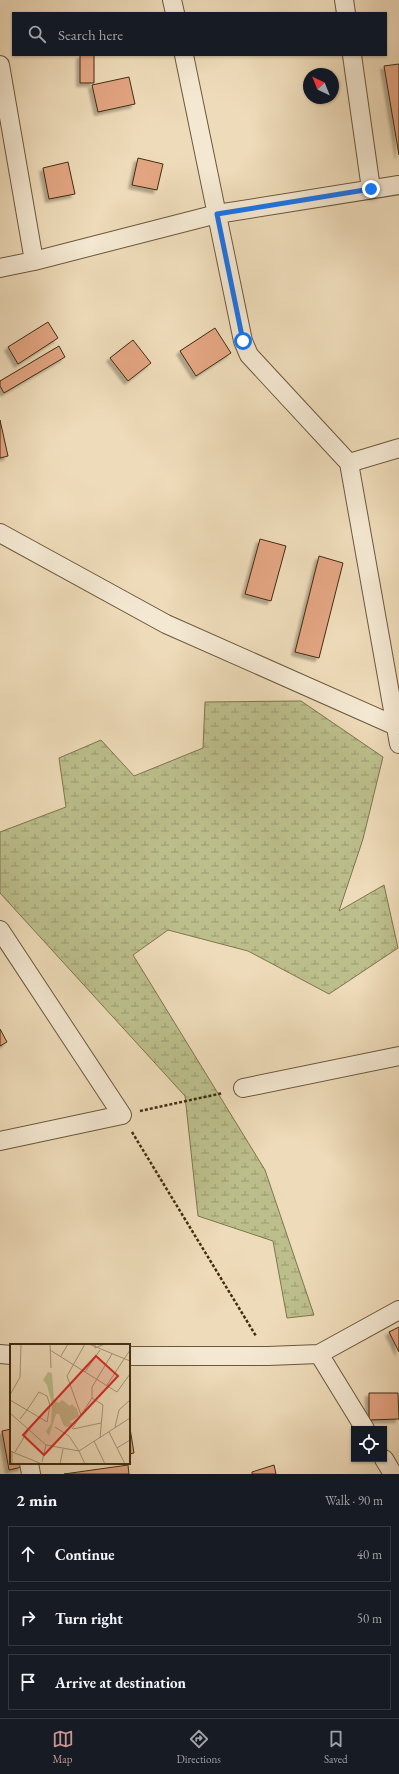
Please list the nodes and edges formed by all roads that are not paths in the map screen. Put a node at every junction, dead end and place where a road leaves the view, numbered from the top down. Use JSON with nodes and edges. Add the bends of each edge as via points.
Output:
{"nodes":[{"id":1,"x":172,"y":0,"type":"edge"},
{"id":2,"x":344,"y":0,"type":"edge"},
{"id":3,"x":175,"y":12,"type":"edge"},
{"id":4,"x":346,"y":12,"type":"edge"},
{"id":5,"x":184,"y":56,"type":"edge"},
{"id":6,"x":352,"y":56,"type":"edge"},
{"id":7,"x":0,"y":65,"type":"edge"},
{"id":8,"x":399,"y":185,"type":"edge"},
{"id":9,"x":371,"y":189,"type":"junction"},
{"id":10,"x":217,"y":214,"type":"junction"},
{"id":11,"x":34,"y":261,"type":"junction"},
{"id":12,"x":0,"y":268,"type":"edge"},
{"id":13,"x":399,"y":448,"type":"edge"},
{"id":14,"x":349,"y":463,"type":"junction"},
{"id":15,"x":0,"y":533,"type":"edge"},
{"id":16,"x":396,"y":726,"type":"junction"},
{"id":17,"x":399,"y":744,"type":"edge"},
{"id":18,"x":0,"y":930,"type":"edge"},
{"id":19,"x":399,"y":1056,"type":"edge"},
{"id":20,"x":243,"y":1088,"type":"road end"},
{"id":21,"x":0,"y":1141,"type":"edge"},
{"id":22,"x":399,"y":1310,"type":"edge"},
{"id":23,"x":319,"y":1354,"type":"junction"},
{"id":24,"x":130,"y":1356,"type":"edge"},
{"id":25,"x":363,"y":1426,"type":"edge"},
{"id":26,"x":386,"y":1462,"type":"edge"},
{"id":27,"x":29,"y":1464,"type":"edge"},
{"id":28,"x":31,"y":1474,"type":"edge"},
{"id":29,"x":393,"y":1474,"type":"edge"}],
"edges":[{"from":1,"to":3,"type":"street"},
{"from":2,"to":4,"type":"street"},
{"from":5,"to":10,"type":"street"},
{"from":6,"to":9,"type":"street"},
{"from":7,"to":11,"type":"street"},
{"from":8,"to":9,"type":"street"},
{"from":9,"to":10,"type":"street"},
{"from":10,"to":11,"type":"street"},
{"from":10,"to":14,"type":"street","via":[[243,341],[249,355]]},
{"from":11,"to":12,"type":"street"},
{"from":13,"to":14,"type":"street"},
{"from":14,"to":16,"type":"street"},
{"from":15,"to":16,"type":"street","via":[[166,624]]},
{"from":16,"to":17,"type":"street"},
{"from":18,"to":21,"type":"street","via":[[122,1115]]},
{"from":19,"to":20,"type":"street"},
{"from":22,"to":23,"type":"street"},
{"from":23,"to":24,"type":"street"},
{"from":23,"to":25,"type":"street"},
{"from":26,"to":29,"type":"street"},
{"from":27,"to":28,"type":"street"}]}
